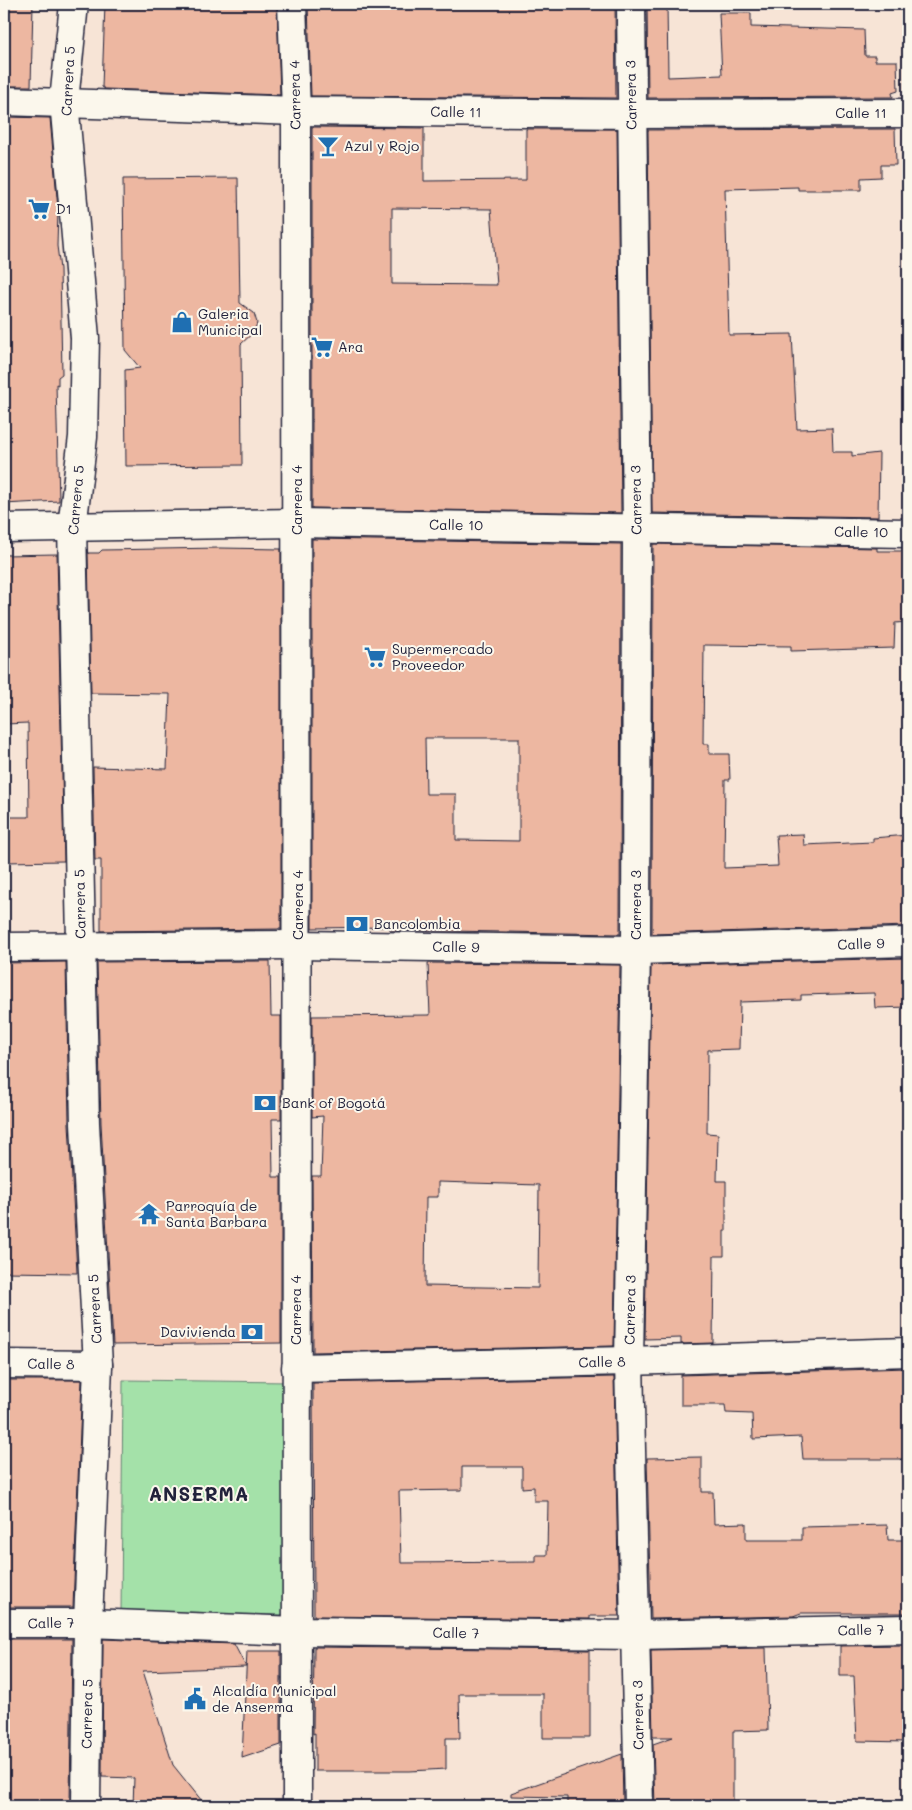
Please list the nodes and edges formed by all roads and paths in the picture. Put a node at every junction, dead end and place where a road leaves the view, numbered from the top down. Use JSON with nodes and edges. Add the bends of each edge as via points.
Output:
{"nodes":[{"id":1,"x":74,"y":4,"type":"edge"},
{"id":2,"x":292,"y":4,"type":"edge"},
{"id":3,"x":631,"y":4,"type":"edge"},
{"id":4,"x":4,"y":100,"type":"edge"},
{"id":5,"x":64,"y":101,"type":"junction"},
{"id":6,"x":296,"y":111,"type":"junction"},
{"id":7,"x":908,"y":113,"type":"edge"},
{"id":8,"x":632,"y":114,"type":"junction"},
{"id":9,"x":296,"y":522,"type":"junction"},
{"id":10,"x":72,"y":527,"type":"junction"},
{"id":11,"x":4,"y":528,"type":"edge"},
{"id":12,"x":637,"y":528,"type":"junction"},
{"id":13,"x":908,"y":532,"type":"edge"},
{"id":14,"x":908,"y":942,"type":"edge"},
{"id":15,"x":298,"y":944,"type":"junction"},
{"id":16,"x":81,"y":946,"type":"junction"},
{"id":17,"x":4,"y":947,"type":"edge"},
{"id":18,"x":636,"y":950,"type":"junction"},
{"id":19,"x":908,"y":1352,"type":"edge"},
{"id":20,"x":629,"y":1361,"type":"junction"},
{"id":21,"x":4,"y":1364,"type":"edge"},
{"id":22,"x":98,"y":1364,"type":"junction"},
{"id":23,"x":296,"y":1368,"type":"junction"},
{"id":24,"x":88,"y":1622,"type":"junction"},
{"id":25,"x":4,"y":1623,"type":"edge"},
{"id":26,"x":908,"y":1630,"type":"edge"},
{"id":27,"x":297,"y":1631,"type":"junction"},
{"id":28,"x":637,"y":1635,"type":"junction"},
{"id":29,"x":86,"y":1806,"type":"edge"},
{"id":30,"x":298,"y":1806,"type":"edge"},
{"id":31,"x":639,"y":1806,"type":"edge"}],
"edges":[{"from":1,"to":5,"type":"street","name":"Carrera 5"},
{"from":2,"to":6,"type":"street","name":"Carrera 4"},
{"from":3,"to":8,"type":"street","name":"Carrera 3"},
{"from":4,"to":5,"type":"street","name":"Calle 11"},
{"from":5,"to":6,"type":"street","name":"Calle 11","via":[[168,108]]},
{"from":5,"to":10,"type":"street","name":"Carrera 5","via":[[85,338],[82,437]]},
{"from":6,"to":8,"type":"street","name":"Calle 11"},
{"from":6,"to":9,"type":"street","name":"Carrera 4"},
{"from":7,"to":8,"type":"street","name":"Calle 11"},
{"from":8,"to":12,"type":"street","name":"Carrera 3"},
{"from":9,"to":10,"type":"street","name":"Calle 10"},
{"from":9,"to":12,"type":"street","name":"Calle 10"},
{"from":9,"to":15,"type":"street","name":"Carrera 4"},
{"from":10,"to":11,"type":"street","name":"Calle 10"},
{"from":10,"to":16,"type":"street","name":"Carrera 5"},
{"from":12,"to":13,"type":"street","name":"Calle 10"},
{"from":12,"to":18,"type":"street","name":"Carrera 3"},
{"from":14,"to":18,"type":"street","name":"Calle 9"},
{"from":15,"to":16,"type":"street","name":"Calle 9"},
{"from":15,"to":18,"type":"street","name":"Calle 9"},
{"from":15,"to":23,"type":"street","name":"Carrera 4"},
{"from":16,"to":17,"type":"street","name":"Calle 9"},
{"from":16,"to":22,"type":"street","name":"Carrera 5","via":[[85,1124]]},
{"from":18,"to":20,"type":"street","name":"Carrera 3"},
{"from":19,"to":20,"type":"street","name":"Calle 8"},
{"from":20,"to":23,"type":"street","name":"Calle 8"},
{"from":20,"to":28,"type":"street","name":"Carrera 3"},
{"from":21,"to":22,"type":"street","name":"Calle 8"},
{"from":22,"to":24,"type":"street","name":"Carrera 5"},
{"from":23,"to":27,"type":"street","name":"Carrera 4"},
{"from":24,"to":25,"type":"street","name":"Calle 7"},
{"from":24,"to":27,"type":"street","name":"Calle 7"},
{"from":24,"to":29,"type":"street","name":"Carrera 5"},
{"from":26,"to":28,"type":"street","name":"Calle 7"},
{"from":27,"to":28,"type":"street","name":"Calle 7"},
{"from":27,"to":30,"type":"street","name":"Carrera 4"},
{"from":28,"to":31,"type":"street","name":"Carrera 3"}]}
